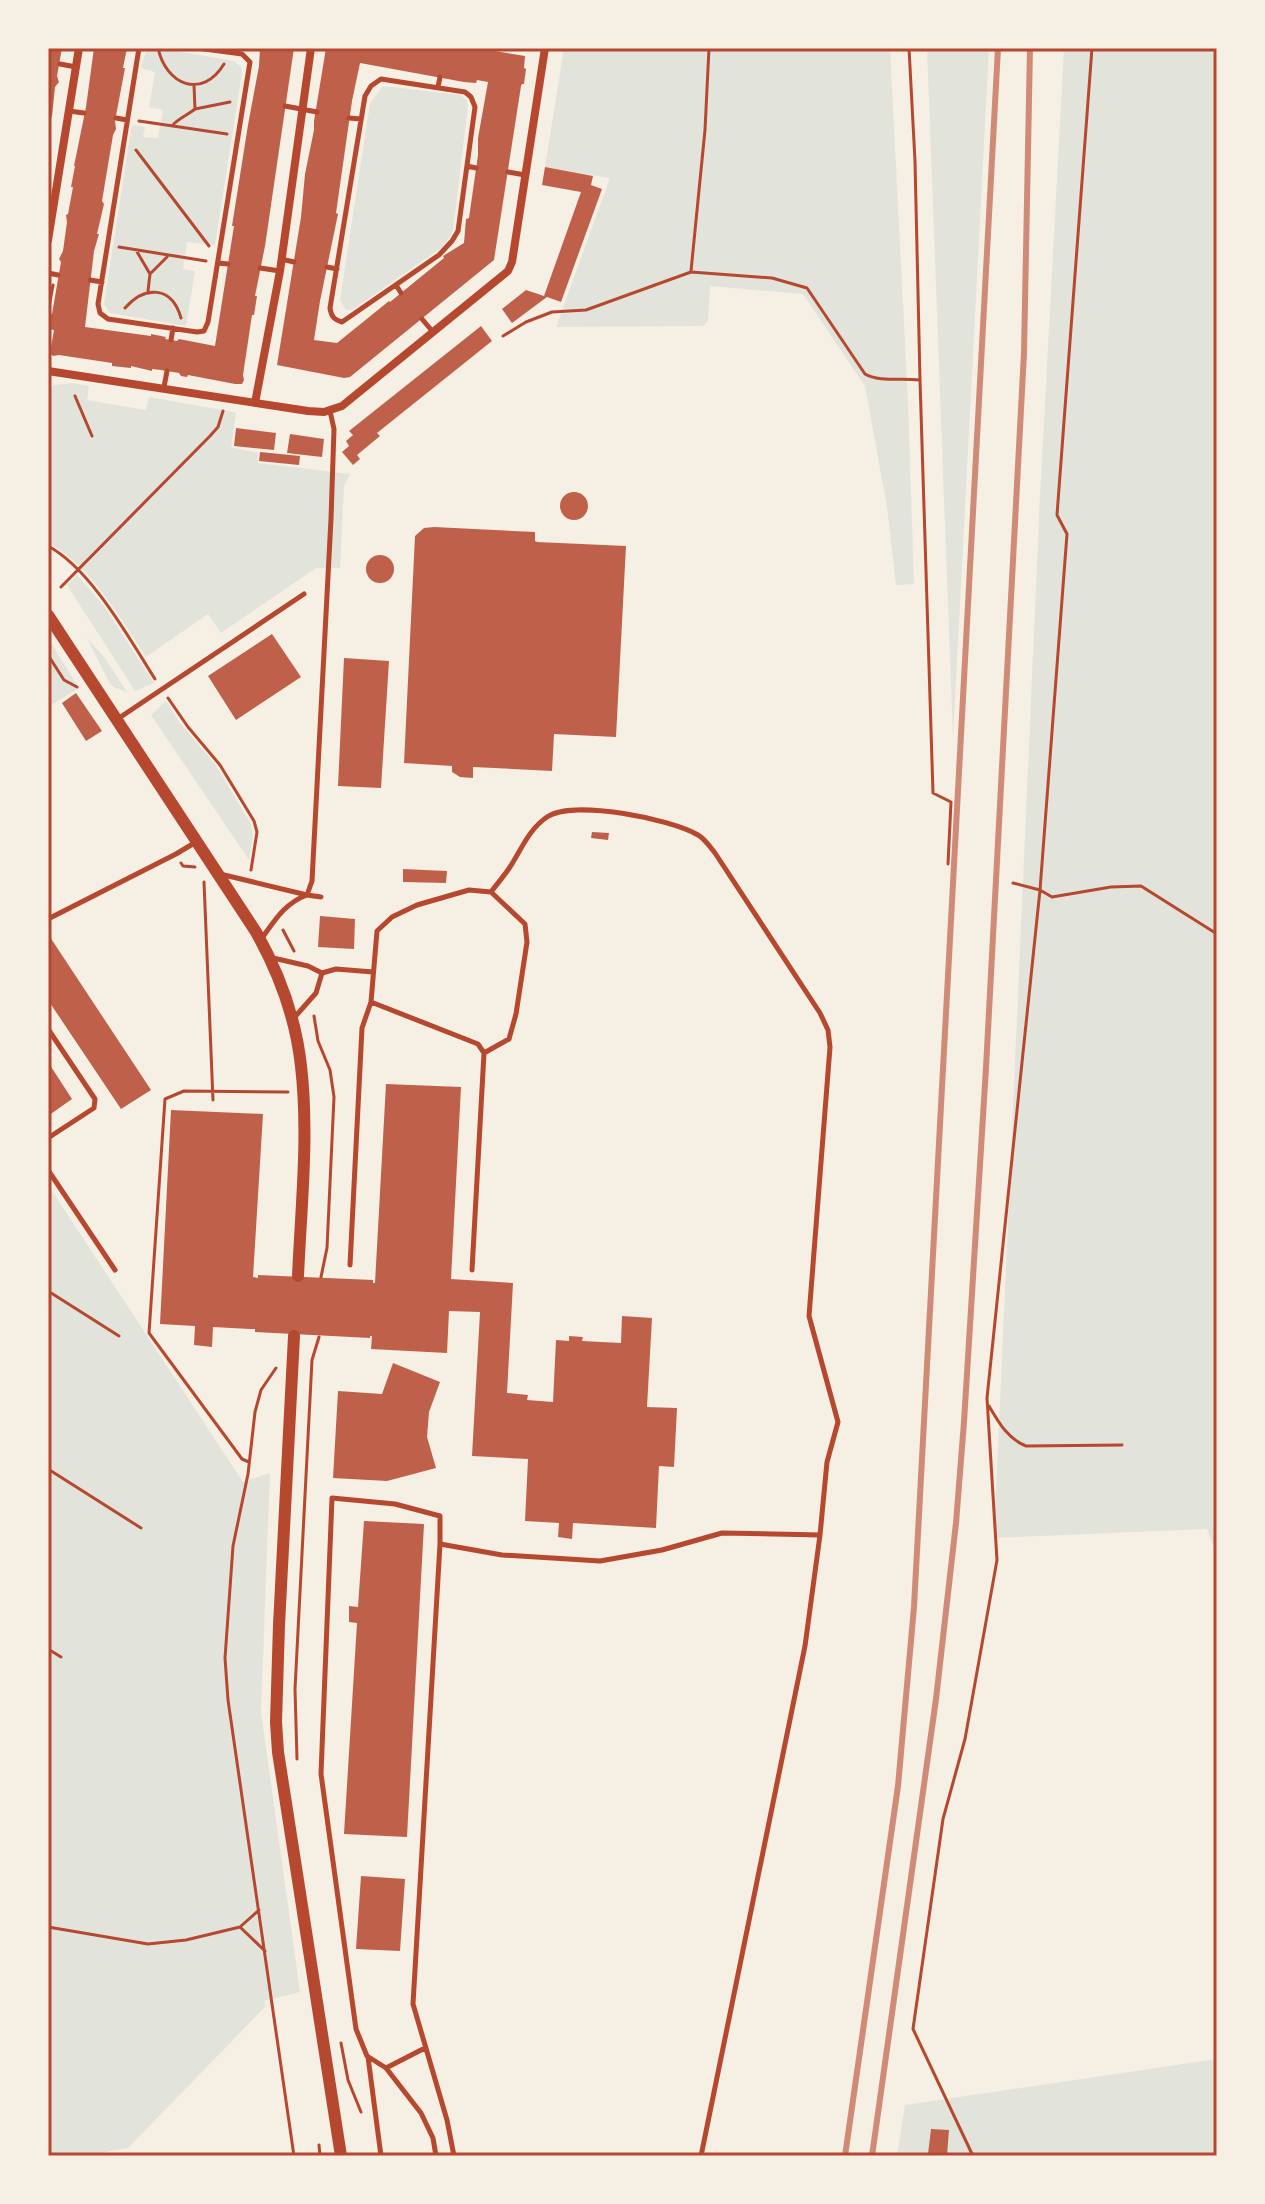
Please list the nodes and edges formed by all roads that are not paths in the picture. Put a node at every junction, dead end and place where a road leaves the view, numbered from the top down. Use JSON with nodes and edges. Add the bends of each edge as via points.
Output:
{"nodes":[{"id":1,"x":79,"y":48,"type":"edge"},
{"id":2,"x":139,"y":48,"type":"edge"},
{"id":3,"x":197,"y":48,"type":"edge"},
{"id":4,"x":311,"y":48,"type":"edge"},
{"id":5,"x":545,"y":48,"type":"edge"},
{"id":6,"x":60,"y":64,"type":"dead end"},
{"id":7,"x":76,"y":67,"type":"junction"},
{"id":8,"x":440,"y":77,"type":"dead end"},
{"id":9,"x":438,"y":87,"type":"junction"},
{"id":10,"x":245,"y":99,"type":"junction"},
{"id":11,"x":253,"y":101,"type":"dead end"},
{"id":12,"x":285,"y":106,"type":"dead end"},
{"id":13,"x":302,"y":110,"type":"junction"},
{"id":14,"x":69,"y":111,"type":"junction"},
{"id":15,"x":317,"y":112,"type":"dead end"},
{"id":16,"x":84,"y":113,"type":"dead end"},
{"id":17,"x":116,"y":118,"type":"dead end"},
{"id":18,"x":349,"y":118,"type":"dead end"},
{"id":19,"x":361,"y":119,"type":"junction"},
{"id":20,"x":127,"y":120,"type":"junction"},
{"id":21,"x":467,"y":166,"type":"junction"},
{"id":22,"x":476,"y":168,"type":"dead end"},
{"id":23,"x":508,"y":172,"type":"dead end"},
{"id":24,"x":526,"y":175,"type":"junction"},
{"id":25,"x":48,"y":236,"type":"edge"},
{"id":26,"x":281,"y":259,"type":"junction"},
{"id":27,"x":294,"y":262,"type":"dead end"},
{"id":28,"x":218,"y":263,"type":"junction"},
{"id":29,"x":228,"y":264,"type":"dead end"},
{"id":30,"x":327,"y":267,"type":"dead end"},
{"id":31,"x":260,"y":268,"type":"dead end"},
{"id":32,"x":337,"y":269,"type":"junction"},
{"id":33,"x":280,"y":271,"type":"junction"},
{"id":34,"x":48,"y":273,"type":"edge"},
{"id":35,"x":58,"y":275,"type":"dead end"},
{"id":36,"x":90,"y":280,"type":"dead end"},
{"id":37,"x":102,"y":282,"type":"junction"},
{"id":38,"x":396,"y":285,"type":"junction"},
{"id":39,"x":401,"y":293,"type":"dead end"},
{"id":40,"x":422,"y":319,"type":"dead end"},
{"id":41,"x":173,"y":328,"type":"junction"},
{"id":42,"x":434,"y":333,"type":"junction"},
{"id":43,"x":171,"y":340,"type":"dead end"},
{"id":44,"x":48,"y":371,"type":"edge"},
{"id":45,"x":167,"y":371,"type":"dead end"},
{"id":46,"x":164,"y":387,"type":"junction"},
{"id":47,"x":255,"y":403,"type":"junction"},
{"id":48,"x":330,"y":410,"type":"junction"},
{"id":49,"x":304,"y":594,"type":"dead end"},
{"id":50,"x":48,"y":615,"type":"edge"},
{"id":51,"x":117,"y":719,"type":"junction"},
{"id":52,"x":197,"y":841,"type":"junction"},
{"id":53,"x":219,"y":874,"type":"junction"},
{"id":54,"x":491,"y":892,"type":"junction"},
{"id":55,"x":307,"y":895,"type":"junction"},
{"id":56,"x":321,"y":897,"type":"dead end"},
{"id":57,"x":48,"y":919,"type":"edge"},
{"id":58,"x":261,"y":940,"type":"junction"},
{"id":59,"x":268,"y":957,"type":"junction"},
{"id":60,"x":373,"y":972,"type":"junction"},
{"id":61,"x":322,"y":973,"type":"junction"},
{"id":62,"x":371,"y":1002,"type":"junction"},
{"id":63,"x":292,"y":1020,"type":"junction"},
{"id":64,"x":48,"y":1029,"type":"edge"},
{"id":65,"x":484,"y":1053,"type":"junction"},
{"id":66,"x":48,"y":1138,"type":"edge"},
{"id":67,"x":48,"y":1170,"type":"edge"},
{"id":68,"x":350,"y":1265,"type":"dead end"},
{"id":69,"x":115,"y":1270,"type":"dead end"},
{"id":70,"x":472,"y":1270,"type":"dead end"},
{"id":71,"x":298,"y":1276,"type":"dead end"},
{"id":72,"x":294,"y":1336,"type":"dead end"},
{"id":73,"x":820,"y":1535,"type":"junction"},
{"id":74,"x":440,"y":1544,"type":"junction"},
{"id":75,"x":425,"y":2048,"type":"junction"},
{"id":76,"x":367,"y":2056,"type":"junction"},
{"id":77,"x":386,"y":2068,"type":"junction"},
{"id":78,"x":341,"y":2156,"type":"edge"},
{"id":79,"x":381,"y":2156,"type":"edge"},
{"id":80,"x":436,"y":2156,"type":"edge"},
{"id":81,"x":454,"y":2156,"type":"edge"},
{"id":82,"x":701,"y":2156,"type":"edge"}],
"edges":[{"from":1,"to":7,"type":"street"},
{"from":2,"to":20,"type":"lane"},
{"from":3,"to":10,"type":"lane","via":[[242,54],[250,62]]},
{"from":4,"to":13,"type":"street"},
{"from":5,"to":24,"type":"street"},
{"from":6,"to":7,"type":"lane"},
{"from":7,"to":14,"type":"street"},
{"from":8,"to":9,"type":"lane"},
{"from":9,"to":19,"type":"lane","via":[[381,79],[365,96]]},
{"from":9,"to":21,"type":"lane","via":[[465,92],[475,107]]},
{"from":10,"to":11,"type":"lane"},
{"from":10,"to":28,"type":"lane"},
{"from":12,"to":13,"type":"lane"},
{"from":13,"to":15,"type":"lane"},
{"from":13,"to":26,"type":"street"},
{"from":14,"to":16,"type":"lane"},
{"from":14,"to":25,"type":"street"},
{"from":17,"to":20,"type":"lane"},
{"from":18,"to":19,"type":"lane"},
{"from":19,"to":32,"type":"lane"},
{"from":20,"to":37,"type":"lane"},
{"from":21,"to":22,"type":"lane"},
{"from":21,"to":38,"type":"lane","via":[[458,231],[439,255]]},
{"from":23,"to":24,"type":"lane"},
{"from":24,"to":42,"type":"street","via":[[508,271]]},
{"from":26,"to":27,"type":"lane"},
{"from":26,"to":33,"type":"street"},
{"from":28,"to":29,"type":"lane"},
{"from":28,"to":41,"type":"lane","via":[[204,331]]},
{"from":30,"to":32,"type":"lane"},
{"from":31,"to":33,"type":"lane"},
{"from":32,"to":38,"type":"lane","via":[[330,308],[342,322]]},
{"from":33,"to":47,"type":"street"},
{"from":34,"to":35,"type":"lane"},
{"from":36,"to":37,"type":"lane"},
{"from":37,"to":41,"type":"lane","via":[[98,304],[108,319]]},
{"from":38,"to":39,"type":"lane"},
{"from":40,"to":42,"type":"lane"},
{"from":41,"to":43,"type":"lane"},
{"from":42,"to":48,"type":"street","via":[[353,398]]},
{"from":44,"to":46,"type":"street"},
{"from":45,"to":46,"type":"lane"},
{"from":46,"to":47,"type":"street"},
{"from":47,"to":48,"type":"street"},
{"from":48,"to":55,"type":"lane","via":[[331,519],[312,881]]},
{"from":49,"to":51,"type":"lane"},
{"from":50,"to":51,"type":"street"},
{"from":51,"to":52,"type":"street"},
{"from":52,"to":53,"type":"street"},
{"from":52,"to":57,"type":"lane"},
{"from":53,"to":55,"type":"lane"},
{"from":53,"to":58,"type":"street"},
{"from":54,"to":60,"type":"lane","via":[[469,890],[392,917],[377,931]]},
{"from":54,"to":65,"type":"lane","via":[[525,924],[527,942],[509,1039]]},
{"from":54,"to":73,"type":"lane","via":[[534,828],[549,815],[629,814],[688,830],[715,853],[820,1013],[830,1047],[809,1316],[838,1422],[827,1462]]},
{"from":55,"to":56,"type":"lane"},
{"from":55,"to":58,"type":"lane","via":[[286,907]]},
{"from":58,"to":59,"type":"street"},
{"from":59,"to":61,"type":"lane"},
{"from":59,"to":63,"type":"street"},
{"from":60,"to":61,"type":"lane"},
{"from":60,"to":62,"type":"lane"},
{"from":61,"to":63,"type":"lane","via":[[316,993]]},
{"from":62,"to":65,"type":"lane","via":[[478,1044]]},
{"from":62,"to":68,"type":"lane","via":[[362,1028]]},
{"from":63,"to":71,"type":"street","via":[[304,1105]]},
{"from":64,"to":66,"type":"lane","via":[[95,1099],[94,1108]]},
{"from":65,"to":70,"type":"lane"},
{"from":67,"to":69,"type":"lane"},
{"from":72,"to":78,"type":"street","via":[[276,1722]]},
{"from":73,"to":74,"type":"lane","via":[[722,1533],[600,1561],[502,1555]]},
{"from":73,"to":82,"type":"lane","via":[[805,1646]]},
{"from":74,"to":75,"type":"lane","via":[[413,2004]]},
{"from":74,"to":76,"type":"lane","via":[[440,1516],[395,1504],[332,1498],[321,1774],[356,2029]]},
{"from":75,"to":77,"type":"lane"},
{"from":75,"to":81,"type":"lane"},
{"from":76,"to":77,"type":"lane"},
{"from":76,"to":79,"type":"lane"},
{"from":77,"to":80,"type":"lane","via":[[421,2113]]}]}
